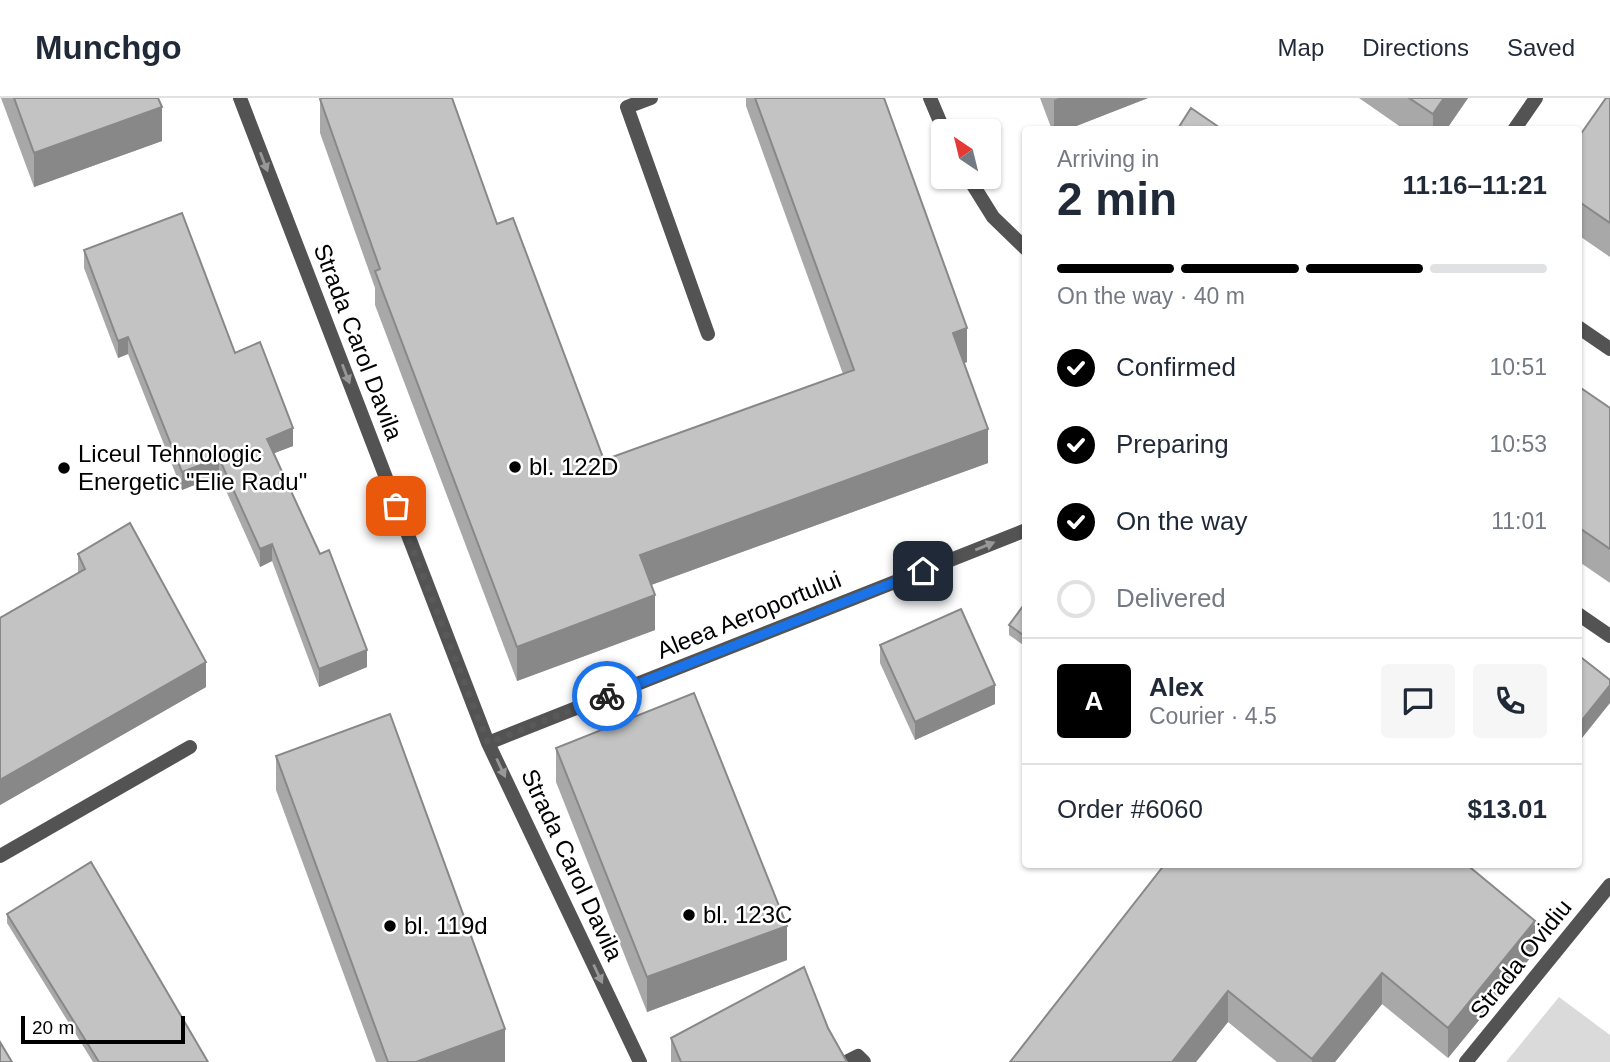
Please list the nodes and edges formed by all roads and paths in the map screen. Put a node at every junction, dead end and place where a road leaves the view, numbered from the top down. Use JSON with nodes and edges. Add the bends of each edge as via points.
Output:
{"nodes":[{"id":1,"x":240,"y":98,"type":"edge"},
{"id":2,"x":651,"y":98,"type":"edge"},
{"id":3,"x":930,"y":98,"type":"edge"},
{"id":4,"x":1536,"y":98,"type":"edge"},
{"id":5,"x":939,"y":119,"type":"edge"},
{"id":6,"x":1517,"y":126,"type":"edge"},
{"id":7,"x":976,"y":189,"type":"edge"},
{"id":8,"x":1022,"y":245,"type":"edge"},
{"id":9,"x":1582,"y":330,"type":"edge"},
{"id":10,"x":708,"y":334,"type":"dead end"},
{"id":11,"x":1610,"y":349,"type":"edge"},
{"id":12,"x":1022,"y":532,"type":"edge"},
{"id":13,"x":1582,"y":617,"type":"edge"},
{"id":14,"x":1610,"y":636,"type":"edge"},
{"id":15,"x":488,"y":743,"type":"junction"},
{"id":16,"x":190,"y":747,"type":"dead end"},
{"id":17,"x":0,"y":856,"type":"edge"},
{"id":18,"x":1610,"y":885,"type":"edge"},
{"id":19,"x":640,"y":1062,"type":"edge"},
{"id":20,"x":846,"y":1062,"type":"edge"},
{"id":21,"x":864,"y":1062,"type":"edge"},
{"id":22,"x":1466,"y":1062,"type":"edge"}],
"edges":[{"from":1,"to":15,"type":"street","name":"Strada Carol Davila","one_way":true},
{"from":2,"to":10,"type":"street","via":[[627,107]]},
{"from":3,"to":5,"type":"street"},
{"from":4,"to":6,"type":"street"},
{"from":7,"to":8,"type":"street","via":[[993,217]]},
{"from":9,"to":11,"type":"street"},
{"from":15,"to":12,"type":"street","name":"Aleea Aeroportului","one_way":true},
{"from":13,"to":14,"type":"street"},
{"from":15,"to":19,"type":"street","name":"Strada Carol Davila","one_way":true},
{"from":16,"to":17,"type":"street"},
{"from":18,"to":22,"type":"street","name":"Strada Ovidiu"},
{"from":20,"to":21,"type":"street","via":[[858,1056]]}]}
